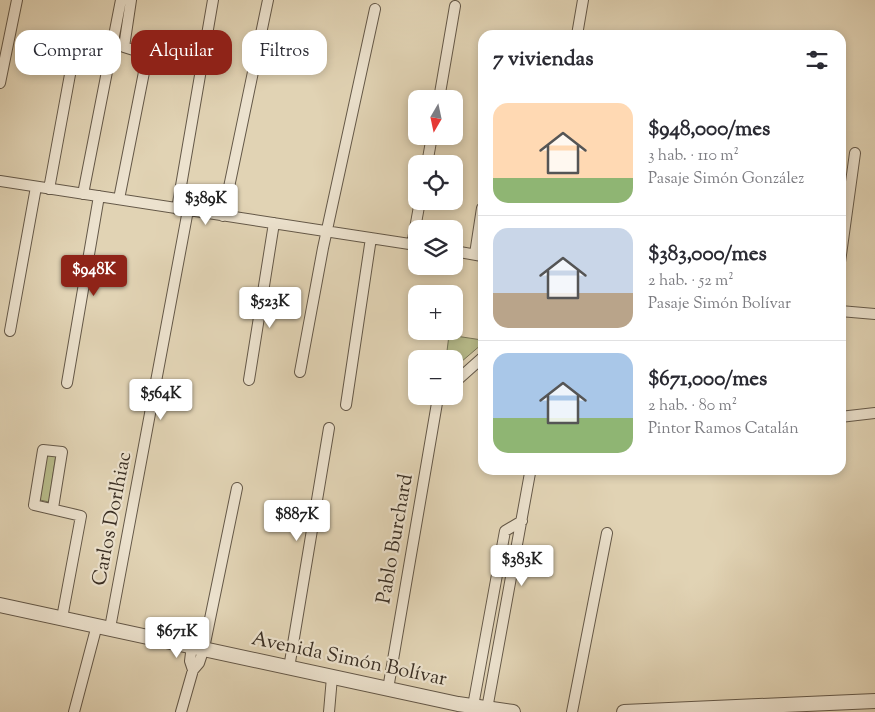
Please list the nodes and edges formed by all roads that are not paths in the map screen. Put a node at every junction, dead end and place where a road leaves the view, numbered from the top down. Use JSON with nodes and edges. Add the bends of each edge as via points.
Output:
{"nodes":[{"id":1,"x":17,"y":0,"type":"edge"},
{"id":2,"x":121,"y":0,"type":"edge"},
{"id":3,"x":131,"y":0,"type":"edge"},
{"id":4,"x":213,"y":0,"type":"edge"},
{"id":5,"x":268,"y":0,"type":"edge"},
{"id":6,"x":583,"y":0,"type":"edge"},
{"id":7,"x":455,"y":6,"type":"dead end"},
{"id":8,"x":374,"y":9,"type":"dead end"},
{"id":9,"x":578,"y":30,"type":"edge"},
{"id":10,"x":69,"y":75,"type":"edge"},
{"id":11,"x":0,"y":83,"type":"edge"},
{"id":12,"x":440,"y":90,"type":"edge"},
{"id":13,"x":855,"y":154,"type":"dead end"},
{"id":14,"x":0,"y":181,"type":"edge"},
{"id":15,"x":36,"y":186,"type":"junction"},
{"id":16,"x":49,"y":189,"type":"junction"},
{"id":17,"x":84,"y":194,"type":"junction"},
{"id":18,"x":99,"y":196,"type":"junction"},
{"id":19,"x":119,"y":200,"type":"junction"},
{"id":20,"x":178,"y":208,"type":"junction"},
{"id":21,"x":188,"y":210,"type":"junction"},
{"id":22,"x":224,"y":216,"type":"junction"},
{"id":23,"x":846,"y":219,"type":"edge"},
{"id":24,"x":274,"y":223,"type":"junction"},
{"id":25,"x":327,"y":232,"type":"junction"},
{"id":26,"x":371,"y":238,"type":"junction"},
{"id":27,"x":408,"y":244,"type":"edge"},
{"id":28,"x":463,"y":252,"type":"edge"},
{"id":29,"x":478,"y":255,"type":"edge"},
{"id":30,"x":846,"y":312,"type":"edge"},
{"id":31,"x":875,"y":314,"type":"edge"},
{"id":32,"x":10,"y":331,"type":"dead end"},
{"id":33,"x":478,"y":362,"type":"edge"},
{"id":34,"x":300,"y":372,"type":"dead end"},
{"id":35,"x":463,"y":375,"type":"edge"},
{"id":36,"x":249,"y":380,"type":"dead end"},
{"id":37,"x":66,"y":383,"type":"dead end"},
{"id":38,"x":346,"y":405,"type":"dead end"},
{"id":39,"x":438,"y":405,"type":"edge"},
{"id":40,"x":875,"y":413,"type":"edge"},
{"id":41,"x":846,"y":416,"type":"edge"},
{"id":42,"x":328,"y":428,"type":"dead end"},
{"id":43,"x":530,"y":475,"type":"edge"},
{"id":44,"x":238,"y":488,"type":"dead end"},
{"id":45,"x":53,"y":508,"type":"junction"},
{"id":46,"x":522,"y":521,"type":"junction"},
{"id":47,"x":607,"y":533,"type":"dead end"},
{"id":48,"x":0,"y":605,"type":"edge"},
{"id":49,"x":62,"y":618,"type":"junction"},
{"id":50,"x":104,"y":626,"type":"junction"},
{"id":51,"x":198,"y":646,"type":"junction"},
{"id":52,"x":289,"y":668,"type":"junction"},
{"id":53,"x":332,"y":678,"type":"junction"},
{"id":54,"x":388,"y":689,"type":"junction"},
{"id":55,"x":875,"y":701,"type":"edge"},
{"id":56,"x":473,"y":706,"type":"junction"},
{"id":57,"x":457,"y":708,"type":"edge"},
{"id":58,"x":487,"y":709,"type":"junction"},
{"id":59,"x":731,"y":710,"type":"edge"},
{"id":60,"x":651,"y":711,"type":"edge"},
{"id":61,"x":74,"y":712,"type":"edge"},
{"id":62,"x":181,"y":712,"type":"edge"},
{"id":63,"x":329,"y":712,"type":"edge"},
{"id":64,"x":513,"y":712,"type":"edge"},
{"id":65,"x":572,"y":712,"type":"edge"},
{"id":66,"x":624,"y":712,"type":"edge"}],
"edges":[{"from":1,"to":11,"type":"street"},
{"from":2,"to":17,"type":"street"},
{"from":3,"to":19,"type":"street","via":[[124,47],[143,53],[146,62]]},
{"from":4,"to":20,"type":"street"},
{"from":5,"to":22,"type":"street"},
{"from":6,"to":9,"type":"street"},
{"from":7,"to":12,"type":"street"},
{"from":8,"to":25,"type":"street"},
{"from":10,"to":16,"type":"street"},
{"from":13,"to":23,"type":"street"},
{"from":14,"to":15,"type":"street"},
{"from":15,"to":16,"type":"street"},
{"from":15,"to":32,"type":"street"},
{"from":16,"to":17,"type":"street"},
{"from":17,"to":18,"type":"street"},
{"from":18,"to":19,"type":"street"},
{"from":18,"to":37,"type":"street"},
{"from":19,"to":20,"type":"street"},
{"from":20,"to":21,"type":"street"},
{"from":21,"to":22,"type":"street"},
{"from":21,"to":50,"type":"street","name":"Carlos Dorlhiac"},
{"from":22,"to":24,"type":"street"},
{"from":24,"to":25,"type":"street"},
{"from":24,"to":36,"type":"street"},
{"from":25,"to":26,"type":"street"},
{"from":25,"to":34,"type":"street"},
{"from":26,"to":27,"type":"street"},
{"from":26,"to":38,"type":"street"},
{"from":28,"to":29,"type":"street"},
{"from":30,"to":31,"type":"street"},
{"from":33,"to":35,"type":"street"},
{"from":39,"to":54,"type":"street","name":"Pablo Burchard"},
{"from":40,"to":41,"type":"street"},
{"from":42,"to":52,"type":"street"},
{"from":43,"to":46,"type":"street"},
{"from":44,"to":51,"type":"street"},
{"from":45,"to":45,"type":"street","via":[[34,504],[43,450],[62,452]]},
{"from":45,"to":49,"type":"street","via":[[81,516]]},
{"from":46,"to":56,"type":"street","via":[[505,531]]},
{"from":46,"to":58,"type":"street"},
{"from":47,"to":65,"type":"street"},
{"from":48,"to":49,"type":"street","name":"Avenida Simón Bolívar"},
{"from":49,"to":50,"type":"street","name":"Avenida Simón Bolívar"},
{"from":50,"to":51,"type":"street","name":"Avenida Simón Bolívar"},
{"from":50,"to":61,"type":"street","name":"Carlos Dorlhiac"},
{"from":51,"to":52,"type":"street","name":"Avenida Simón Bolívar"},
{"from":51,"to":62,"type":"street","via":[[199,663],[193,670]]},
{"from":52,"to":53,"type":"street","name":"Avenida Simón Bolívar"},
{"from":53,"to":54,"type":"street","name":"Avenida Simón Bolívar"},
{"from":53,"to":63,"type":"street"},
{"from":54,"to":57,"type":"street","name":"Avenida Simón Bolívar"},
{"from":55,"to":59,"type":"street"},
{"from":56,"to":57,"type":"street","name":"Avenida Simón Bolívar"},
{"from":56,"to":58,"type":"street","name":"Avenida Simón Bolívar"},
{"from":58,"to":64,"type":"street","name":"Avenida Simón Bolívar"},
{"from":59,"to":60,"type":"street"},
{"from":60,"to":66,"type":"street"}]}
